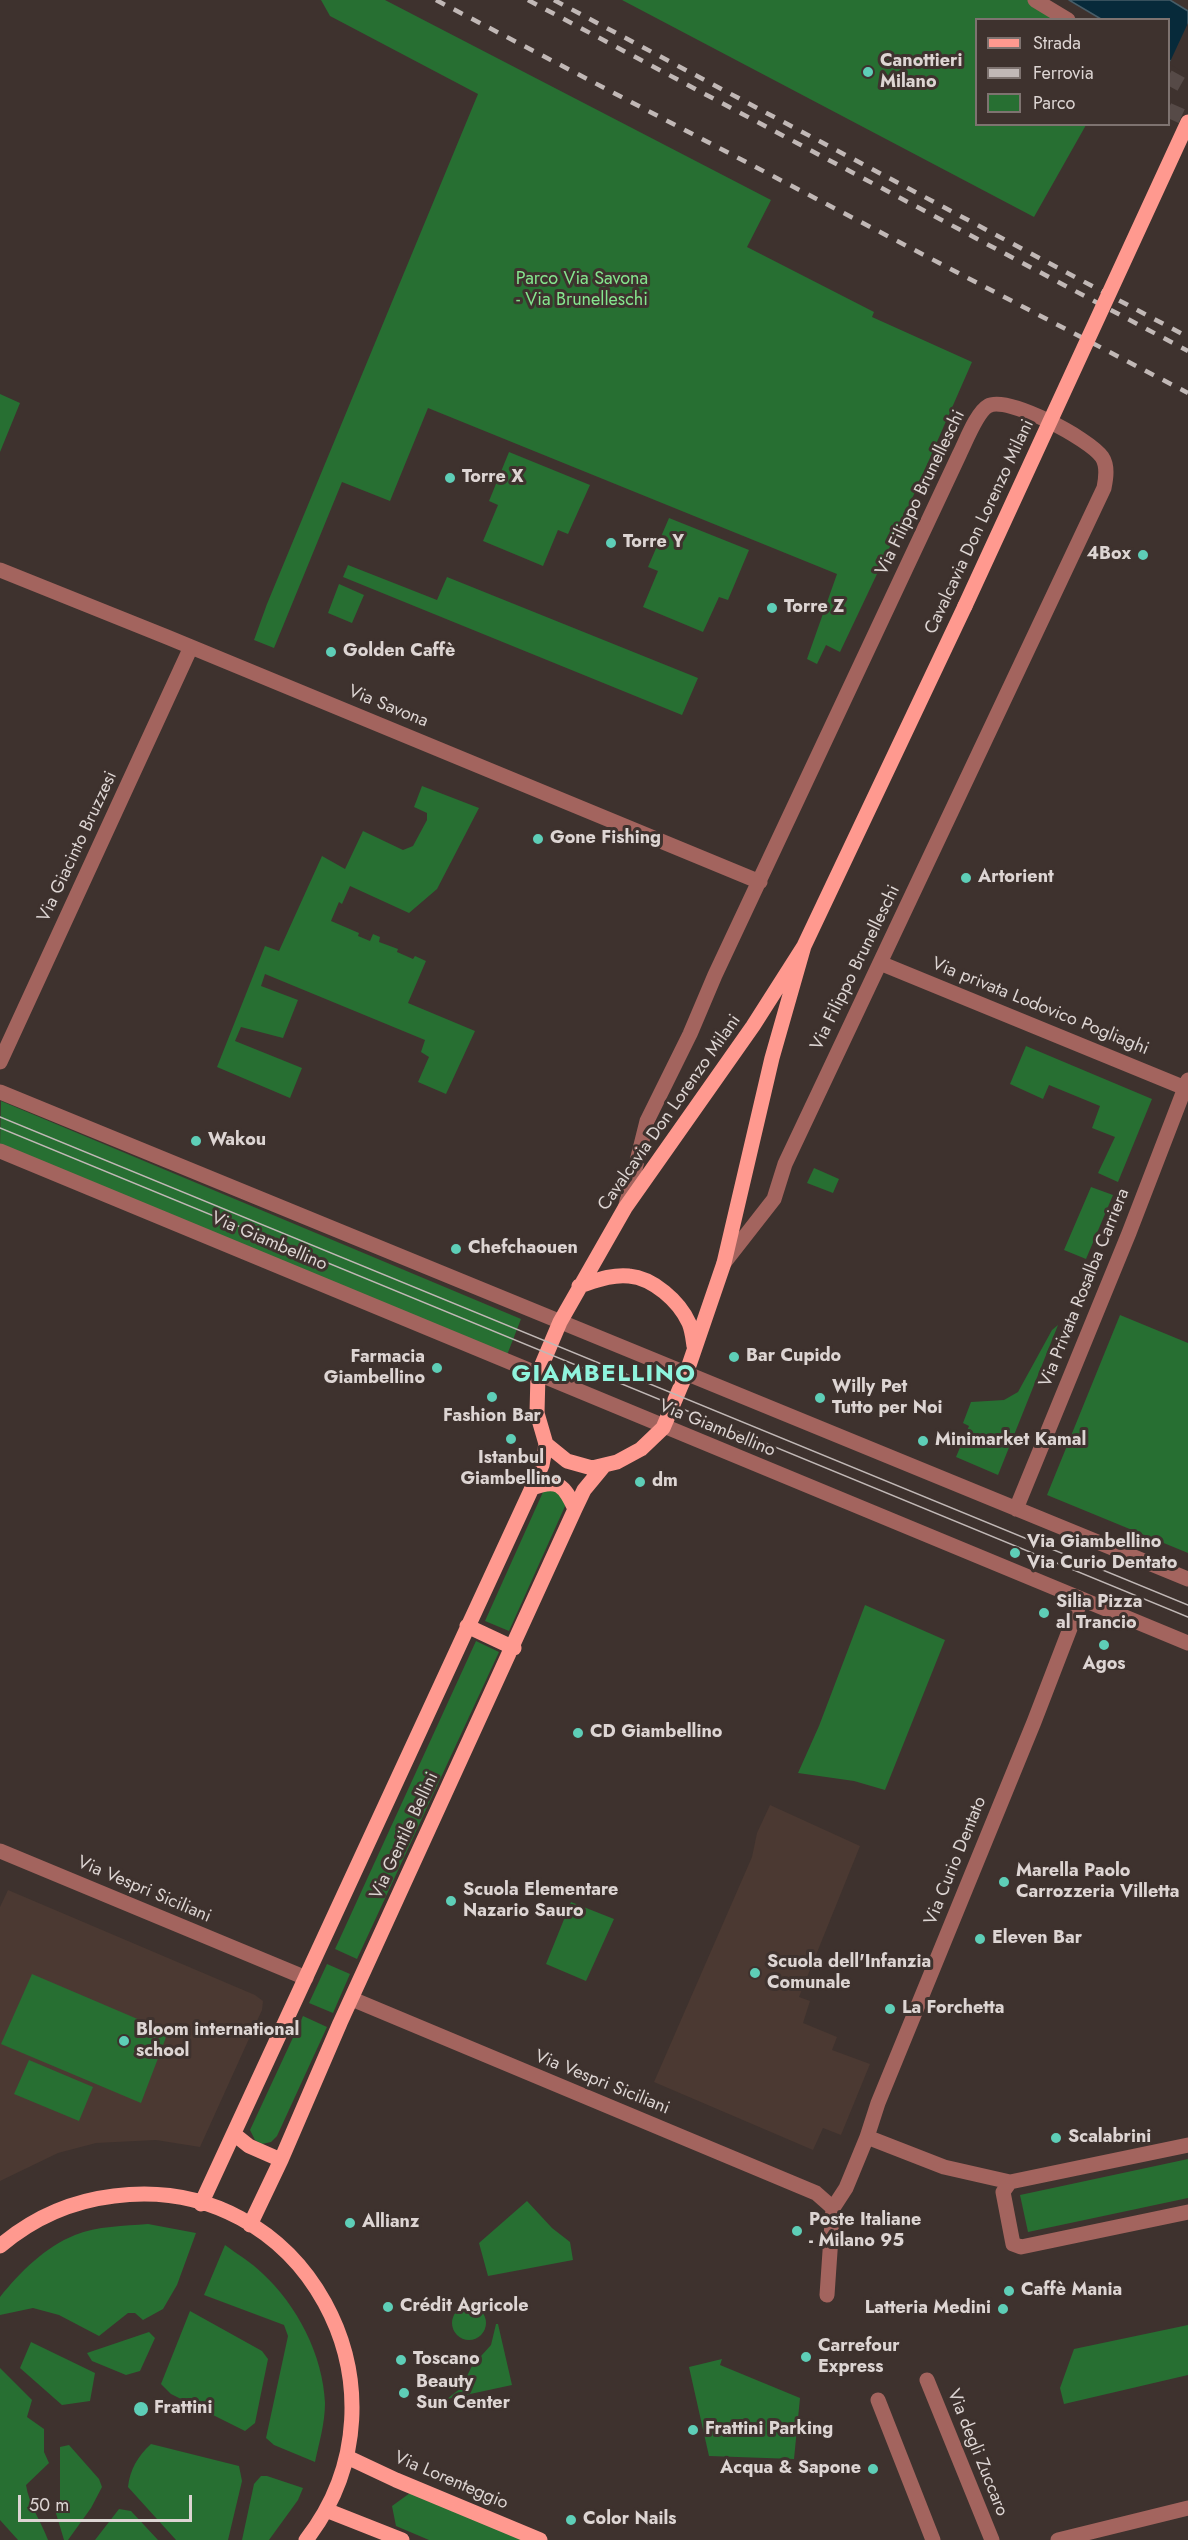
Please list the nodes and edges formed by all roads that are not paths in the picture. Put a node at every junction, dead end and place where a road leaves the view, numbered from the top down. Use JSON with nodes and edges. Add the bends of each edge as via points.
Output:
{"nodes":[{"id":1,"x":1035,"y":0,"type":"edge"},
{"id":2,"x":1065,"y":18,"type":"edge"},
{"id":3,"x":1188,"y":122,"type":"edge"},
{"id":4,"x":0,"y":570,"type":"edge"},
{"id":5,"x":191,"y":647,"type":"junction"},
{"id":6,"x":760,"y":882,"type":"junction"},
{"id":7,"x":804,"y":946,"type":"junction"},
{"id":8,"x":880,"y":963,"type":"junction"},
{"id":9,"x":0,"y":1062,"type":"edge"},
{"id":10,"x":1186,"y":1084,"type":"edge"},
{"id":11,"x":0,"y":1092,"type":"edge"},
{"id":12,"x":0,"y":1151,"type":"edge"},
{"id":13,"x":625,"y":1208,"type":"junction"},
{"id":14,"x":723,"y":1263,"type":"junction"},
{"id":15,"x":579,"y":1286,"type":"junction"},
{"id":16,"x":560,"y":1322,"type":"junction"},
{"id":17,"x":693,"y":1350,"type":"junction"},
{"id":18,"x":538,"y":1374,"type":"junction"},
{"id":19,"x":686,"y":1374,"type":"junction"},
{"id":20,"x":663,"y":1428,"type":"junction"},
{"id":21,"x":546,"y":1444,"type":"junction"},
{"id":22,"x":603,"y":1467,"type":"junction"},
{"id":23,"x":532,"y":1488,"type":"junction"},
{"id":24,"x":575,"y":1509,"type":"junction"},
{"id":25,"x":1016,"y":1509,"type":"junction"},
{"id":26,"x":1188,"y":1579,"type":"edge"},
{"id":27,"x":1081,"y":1600,"type":"junction"},
{"id":28,"x":467,"y":1626,"type":"junction"},
{"id":29,"x":1188,"y":1643,"type":"edge"},
{"id":30,"x":514,"y":1648,"type":"junction"},
{"id":31,"x":0,"y":1851,"type":"edge"},
{"id":32,"x":306,"y":1978,"type":"junction"},
{"id":33,"x":352,"y":1999,"type":"junction"},
{"id":34,"x":234,"y":2134,"type":"junction"},
{"id":35,"x":867,"y":2138,"type":"junction"},
{"id":36,"x":1188,"y":2145,"type":"edge"},
{"id":37,"x":281,"y":2160,"type":"junction"},
{"id":38,"x":1010,"y":2182,"type":"junction"},
{"id":39,"x":201,"y":2204,"type":"junction"},
{"id":40,"x":833,"y":2208,"type":"junction"},
{"id":41,"x":1188,"y":2212,"type":"edge"},
{"id":42,"x":250,"y":2225,"type":"junction"},
{"id":43,"x":0,"y":2246,"type":"edge"},
{"id":44,"x":827,"y":2295,"type":"dead end"},
{"id":45,"x":927,"y":2380,"type":"dead end"},
{"id":46,"x":878,"y":2400,"type":"dead end"},
{"id":47,"x":347,"y":2457,"type":"junction"},
{"id":48,"x":1188,"y":2508,"type":"edge"},
{"id":49,"x":326,"y":2510,"type":"junction"},
{"id":50,"x":306,"y":2540,"type":"edge"},
{"id":51,"x":402,"y":2540,"type":"edge"},
{"id":52,"x":540,"y":2540,"type":"edge"},
{"id":53,"x":933,"y":2540,"type":"edge"},
{"id":54,"x":992,"y":2540,"type":"edge"},
{"id":55,"x":1058,"y":2540,"type":"edge"}],
"edges":[{"from":1,"to":2,"type":"street"},
{"from":3,"to":7,"type":"main road","name":"Cavalcavia Don Lorenzo Milani","bridge":true},
{"from":4,"to":5,"type":"street","name":"Via Savona"},
{"from":5,"to":6,"type":"street","name":"Via Savona"},
{"from":5,"to":9,"type":"street","name":"Via Giacinto Bruzzesi"},
{"from":6,"to":8,"type":"street","name":"Via Filippo Brunelleschi","via":[[960,453],[986,406],[1004,404],[1027,411],[1093,447],[1105,463],[1105,481]]},
{"from":6,"to":13,"type":"street","name":"Via Filippo Brunelleschi","via":[[647,1121]]},
{"from":7,"to":13,"type":"main road","name":"Cavalcavia Don Lorenzo Milani","via":[[753,1026]]},
{"from":7,"to":14,"type":"main road","name":"Cavalcavia Don Lorenzo Milani","via":[[772,1058]]},
{"from":8,"to":10,"type":"street","name":"Via privata Lodovico Pogliaghi"},
{"from":8,"to":14,"type":"street","name":"Via Filippo Brunelleschi","via":[[785,1164],[774,1199]]},
{"from":10,"to":25,"type":"street","name":"Via Privata Rosalba Carriera"},
{"from":11,"to":16,"type":"street","name":"Via Giambellino"},
{"from":12,"to":18,"type":"street","name":"Via Giambellino"},
{"from":13,"to":15,"type":"main road","name":"Cavalcavia Don Lorenzo Milani"},
{"from":14,"to":17,"type":"main road","name":"Cavalcavia Don Lorenzo Milani"},
{"from":15,"to":16,"type":"main road","name":"Cavalcavia Don Lorenzo Milani"},
{"from":15,"to":17,"type":"main road","via":[[631,1276],[658,1287],[689,1323]]},
{"from":16,"to":18,"type":"main road","name":"Cavalcavia Don Lorenzo Milani"},
{"from":16,"to":19,"type":"street","name":"Via Giambellino"},
{"from":17,"to":19,"type":"main road","name":"Cavalcavia Don Lorenzo Milani"},
{"from":18,"to":20,"type":"street","name":"Via Giambellino"},
{"from":18,"to":21,"type":"main road","via":[[537,1413]]},
{"from":19,"to":20,"type":"main road","name":"Cavalcavia Don Lorenzo Milani"},
{"from":19,"to":25,"type":"street","name":"Via Giambellino"},
{"from":20,"to":22,"type":"main road","via":[[637,1452]]},
{"from":20,"to":27,"type":"street","name":"Via Giambellino"},
{"from":21,"to":22,"type":"main road","via":[[578,1466]]},
{"from":21,"to":23,"type":"main road","name":"Via Gentile Bellini"},
{"from":22,"to":24,"type":"main road","name":"Via Gentile Bellini","via":[[584,1490]]},
{"from":23,"to":24,"type":"main road","via":[[546,1483],[562,1488]]},
{"from":23,"to":28,"type":"main road","name":"Via Gentile Bellini"},
{"from":24,"to":30,"type":"main road","name":"Via Gentile Bellini"},
{"from":25,"to":26,"type":"street","name":"Via Giambellino"},
{"from":27,"to":29,"type":"street","name":"Via Giambellino"},
{"from":27,"to":35,"type":"street","name":"Via Curio Dentato"},
{"from":28,"to":30,"type":"main road"},
{"from":28,"to":32,"type":"main road","name":"Via Gentile Bellini"},
{"from":30,"to":33,"type":"main road","name":"Via Gentile Bellini"},
{"from":31,"to":32,"type":"street","name":"Via Vespri Siciliani"},
{"from":32,"to":34,"type":"main road","name":"Via Gentile Bellini"},
{"from":33,"to":37,"type":"main road","name":"Via Gentile Bellini"},
{"from":33,"to":40,"type":"street","name":"Via Vespri Siciliani","via":[[816,2193]]},
{"from":34,"to":37,"type":"main road","via":[[267,2156]]},
{"from":34,"to":39,"type":"main road","name":"Via Gentile Bellini"},
{"from":35,"to":38,"type":"street","via":[[944,2167]]},
{"from":35,"to":40,"type":"street","name":"Via Curio Dentato"},
{"from":36,"to":38,"type":"street"},
{"from":37,"to":42,"type":"main road","name":"Via Gentile Bellini"},
{"from":38,"to":41,"type":"street","via":[[1003,2192],[1013,2244],[1021,2247]]},
{"from":39,"to":42,"type":"main road"},
{"from":39,"to":43,"type":"main road","via":[[153,2194],[100,2198],[50,2214]]},
{"from":40,"to":44,"type":"street"},
{"from":42,"to":47,"type":"main road","via":[[296,2262],[337,2326],[352,2386],[352,2430]]},
{"from":45,"to":54,"type":"street","name":"Via degli Zuccaro"},
{"from":46,"to":53,"type":"street"},
{"from":47,"to":49,"type":"main road"},
{"from":47,"to":52,"type":"main road","name":"Via Lorenteggio"},
{"from":48,"to":55,"type":"street"},
{"from":49,"to":50,"type":"main road"},
{"from":49,"to":51,"type":"main road"}]}
